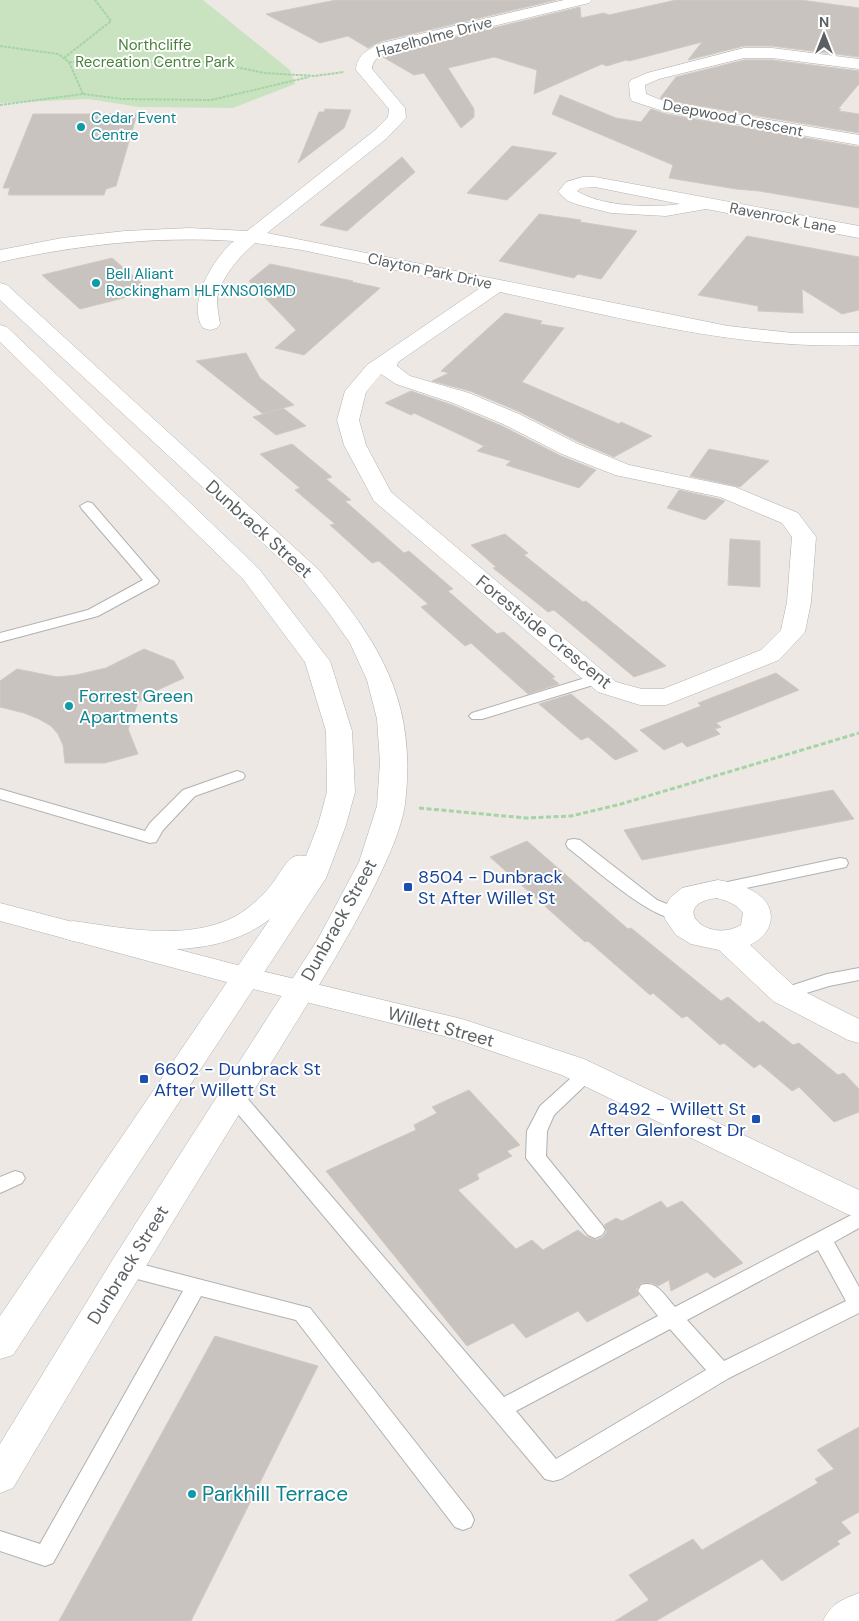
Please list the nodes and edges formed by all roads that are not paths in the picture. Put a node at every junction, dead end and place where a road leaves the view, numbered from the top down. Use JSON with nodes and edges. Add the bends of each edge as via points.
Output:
{"nodes":[{"id":1,"x":584,"y":0,"type":"edge"},
{"id":2,"x":859,"y":64,"type":"edge"},
{"id":3,"x":859,"y":140,"type":"edge"},
{"id":4,"x":706,"y":204,"type":"junction"},
{"id":5,"x":859,"y":232,"type":"edge"},
{"id":6,"x":250,"y":236,"type":"junction"},
{"id":7,"x":0,"y":256,"type":"edge"},
{"id":8,"x":497,"y":285,"type":"junction"},
{"id":9,"x":0,"y":289,"type":"edge"},
{"id":10,"x":210,"y":324,"type":"dead end"},
{"id":11,"x":0,"y":331,"type":"edge"},
{"id":12,"x":859,"y":339,"type":"edge"},
{"id":13,"x":381,"y":365,"type":"junction"},
{"id":14,"x":87,"y":506,"type":"dead end"},
{"id":15,"x":0,"y":638,"type":"edge"},
{"id":16,"x":598,"y":679,"type":"junction"},
{"id":17,"x":477,"y":716,"type":"dead end"},
{"id":18,"x":237,"y":776,"type":"dead end"},
{"id":19,"x":0,"y":794,"type":"edge"},
{"id":20,"x":332,"y":826,"type":"junction"},
{"id":21,"x":574,"y":844,"type":"dead end"},
{"id":22,"x":840,"y":863,"type":"dead end"},
{"id":23,"x":718,"y":889,"type":"junction"},
{"id":24,"x":0,"y":912,"type":"edge"},
{"id":25,"x":678,"y":915,"type":"junction"},
{"id":26,"x":73,"y":931,"type":"junction"},
{"id":27,"x":727,"y":941,"type":"junction"},
{"id":28,"x":859,"y":974,"type":"edge"},
{"id":29,"x":245,"y":977,"type":"junction"},
{"id":30,"x":301,"y":990,"type":"junction"},
{"id":31,"x":784,"y":994,"type":"junction"},
{"id":32,"x":859,"y":1032,"type":"edge"},
{"id":33,"x":588,"y":1074,"type":"junction"},
{"id":34,"x":234,"y":1096,"type":"junction"},
{"id":35,"x":859,"y":1205,"type":"edge"},
{"id":36,"x":859,"y":1219,"type":"edge"},
{"id":37,"x":596,"y":1230,"type":"dead end"},
{"id":38,"x":822,"y":1239,"type":"junction"},
{"id":39,"x":125,"y":1268,"type":"junction"},
{"id":40,"x":196,"y":1286,"type":"junction"},
{"id":41,"x":648,"y":1291,"type":"dead end"},
{"id":42,"x":672,"y":1318,"type":"junction"},
{"id":43,"x":0,"y":1344,"type":"edge"},
{"id":44,"x":721,"y":1372,"type":"junction"},
{"id":45,"x":501,"y":1409,"type":"junction"},
{"id":46,"x":0,"y":1477,"type":"edge"},
{"id":47,"x":463,"y":1520,"type":"dead end"},
{"id":48,"x":0,"y":1541,"type":"edge"},
{"id":49,"x":859,"y":1611,"type":"edge"},
{"id":50,"x":843,"y":1621,"type":"edge"}],
"edges":[{"from":1,"to":6,"type":"street","name":"Hazelholme Drive","via":[[388,46],[369,54],[364,70],[397,108],[397,118],[380,135]]},
{"from":2,"to":3,"type":"street","name":"Deepwood Crescent","via":[[772,53],[744,53],[637,83],[638,97],[666,107]]},
{"from":4,"to":4,"type":"street","name":"Ravenrock Lane","via":[[595,182],[577,183],[567,192],[584,201],[660,212]]},
{"from":4,"to":5,"type":"street","name":"Ravenrock Lane"},
{"from":6,"to":7,"type":"street","name":"Clayton Park Drive","via":[[162,234],[85,240]]},
{"from":6,"to":8,"type":"street","name":"Clayton Park Drive"},
{"from":6,"to":10,"type":"street","via":[[233,251],[215,280],[207,299]]},
{"from":8,"to":12,"type":"street","name":"Clayton Park Drive","via":[[677,324],[751,336],[803,341]]},
{"from":8,"to":13,"type":"street","name":"Forestside Crescent"},
{"from":9,"to":30,"type":"street","name":"Dunbrack Street","via":[[311,575],[362,643],[380,680],[390,719],[393,762],[391,806],[373,862],[332,940]]},
{"from":11,"to":20,"type":"street","name":"Dunbrack Street","via":[[251,574],[318,662],[338,731],[341,792]]},
{"from":13,"to":16,"type":"street","name":"Forestside Crescent","via":[[356,391],[348,420],[354,445],[382,496]]},
{"from":13,"to":16,"type":"street","name":"Forestside Crescent","via":[[404,380],[461,398],[623,470],[727,492],[790,518],[804,537],[799,602],[793,632],[770,655],[666,697],[622,693]]},
{"from":14,"to":15,"type":"lane","via":[[152,581],[93,613]]},
{"from":16,"to":17,"type":"lane"},
{"from":18,"to":19,"type":"lane","via":[[189,793],[150,838]]},
{"from":20,"to":26,"type":"street","via":[[269,906],[249,922],[224,933],[168,941]]},
{"from":20,"to":29,"type":"street","name":"Dunbrack Street","via":[[312,878]]},
{"from":21,"to":25,"type":"lane","via":[[651,904]]},
{"from":22,"to":23,"type":"lane"},
{"from":23,"to":25,"type":"street","via":[[694,893],[679,906]]},
{"from":23,"to":27,"type":"street","via":[[752,903],[757,910],[756,927],[749,934]]},
{"from":24,"to":26,"type":"street","name":"Willett Street"},
{"from":25,"to":27,"type":"street","via":[[682,924],[700,937]]},
{"from":26,"to":29,"type":"street","name":"Willett Street"},
{"from":27,"to":31,"type":"street"},
{"from":28,"to":31,"type":"lane"},
{"from":29,"to":30,"type":"street","name":"Willett Street"},
{"from":29,"to":43,"type":"street","name":"Dunbrack Street"},
{"from":30,"to":33,"type":"street","name":"Willett Street","via":[[462,1030],[574,1066]]},
{"from":30,"to":34,"type":"street","name":"Dunbrack Street"},
{"from":31,"to":32,"type":"street"},
{"from":33,"to":35,"type":"street","name":"Willett Street"},
{"from":33,"to":37,"type":"lane","via":[[547,1111],[537,1132],[536,1158]]},
{"from":34,"to":39,"type":"street","name":"Dunbrack Street"},
{"from":34,"to":45,"type":"lane"},
{"from":36,"to":38,"type":"lane"},
{"from":38,"to":42,"type":"lane"},
{"from":38,"to":44,"type":"lane","via":[[858,1304]]},
{"from":39,"to":40,"type":"lane"},
{"from":39,"to":46,"type":"street","name":"Dunbrack Street"},
{"from":40,"to":47,"type":"lane","via":[[303,1314]]},
{"from":40,"to":48,"type":"lane","via":[[46,1556]]},
{"from":41,"to":42,"type":"lane"},
{"from":42,"to":44,"type":"lane"},
{"from":42,"to":45,"type":"lane"},
{"from":44,"to":45,"type":"lane","via":[[553,1472]]},
{"from":49,"to":50,"type":"street"}]}
